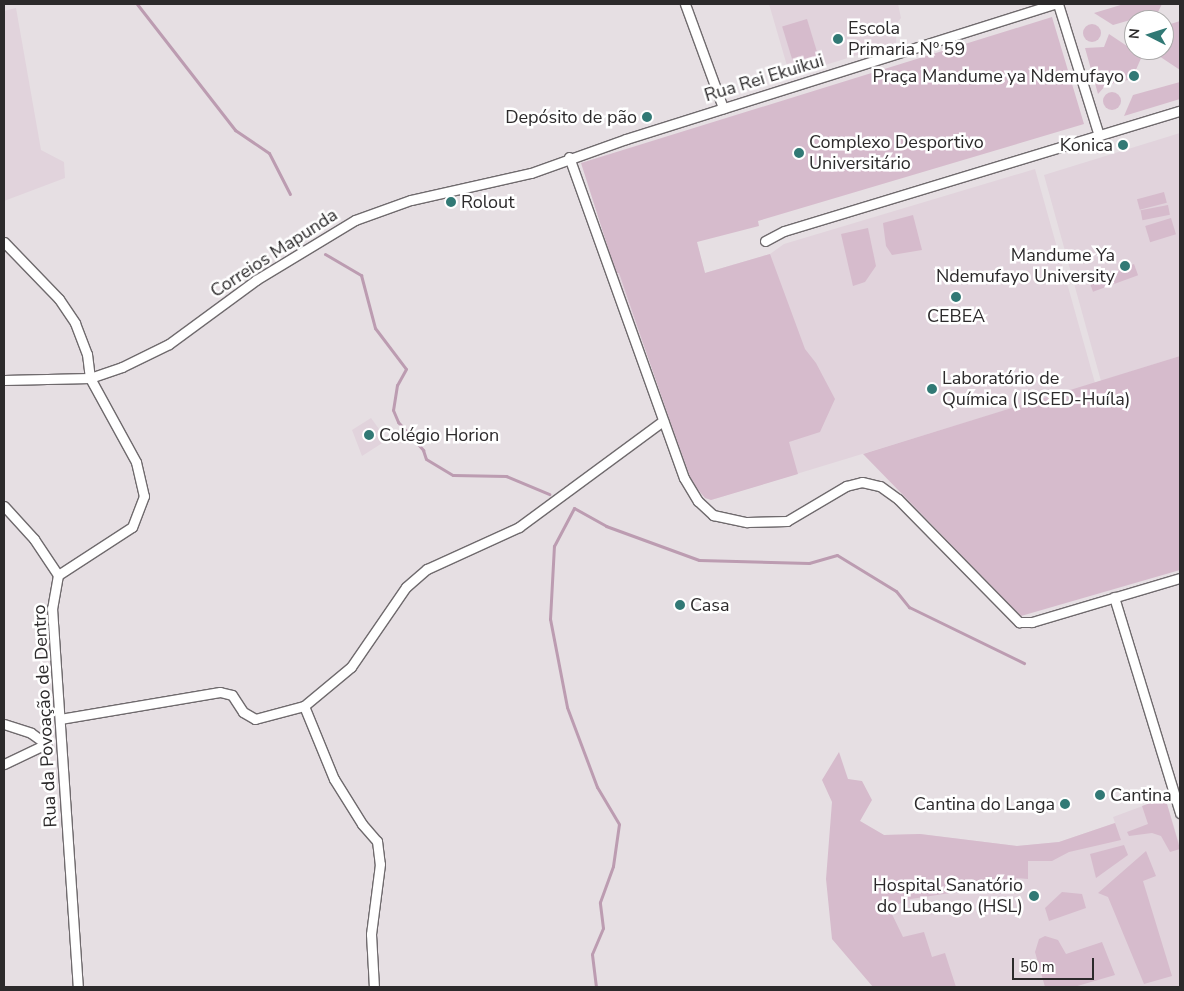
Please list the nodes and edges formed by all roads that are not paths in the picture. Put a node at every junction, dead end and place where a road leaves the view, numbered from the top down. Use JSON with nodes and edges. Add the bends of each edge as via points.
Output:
{"nodes":[{"id":1,"x":685,"y":4,"type":"edge"},
{"id":2,"x":1057,"y":4,"type":"edge"},
{"id":3,"x":723,"y":108,"type":"junction"},
{"id":4,"x":1180,"y":111,"type":"edge"},
{"id":5,"x":1099,"y":136,"type":"junction"},
{"id":6,"x":569,"y":157,"type":"junction"},
{"id":7,"x":765,"y":241,"type":"dead end"},
{"id":8,"x":4,"y":242,"type":"edge"},
{"id":9,"x":90,"y":378,"type":"junction"},
{"id":10,"x":4,"y":380,"type":"edge"},
{"id":11,"x":663,"y":421,"type":"junction"},
{"id":12,"x":4,"y":506,"type":"edge"},
{"id":13,"x":58,"y":575,"type":"junction"},
{"id":14,"x":1180,"y":578,"type":"edge"},
{"id":15,"x":1114,"y":596,"type":"junction"},
{"id":16,"x":304,"y":706,"type":"junction"},
{"id":17,"x":60,"y":719,"type":"junction"},
{"id":18,"x":4,"y":724,"type":"edge"},
{"id":19,"x":63,"y":741,"type":"junction"},
{"id":20,"x":46,"y":744,"type":"junction"},
{"id":21,"x":4,"y":764,"type":"edge"},
{"id":22,"x":1177,"y":792,"type":"edge"},
{"id":23,"x":1180,"y":812,"type":"edge"},
{"id":24,"x":78,"y":987,"type":"edge"},
{"id":25,"x":374,"y":987,"type":"edge"}],
"edges":[{"from":1,"to":3,"type":"street"},
{"from":2,"to":3,"type":"street","name":"Rua Rei Ekuikui"},
{"from":2,"to":5,"type":"street"},
{"from":3,"to":6,"type":"street","name":"Rua Rei Ekuikui"},
{"from":4,"to":5,"type":"street"},
{"from":5,"to":7,"type":"street","via":[[784,231]]},
{"from":6,"to":9,"type":"street","name":"Correios Mapunda","via":[[531,173],[411,200],[355,220],[256,280],[169,344],[122,367]]},
{"from":6,"to":11,"type":"street"},
{"from":8,"to":9,"type":"street","via":[[59,299],[75,323]]},
{"from":9,"to":10,"type":"street","name":"Correios Mapunda"},
{"from":9,"to":13,"type":"street","via":[[136,462],[144,496],[132,527]]},
{"from":11,"to":15,"type":"street","via":[[684,478],[698,502],[713,515],[747,522],[787,521],[846,486],[862,482],[880,486],[898,498],[1019,622],[1032,622]]},
{"from":11,"to":16,"type":"street","via":[[518,527],[427,569],[406,587],[351,667]]},
{"from":12,"to":13,"type":"street","via":[[34,539]]},
{"from":13,"to":17,"type":"street","name":"Rua da Povoação de Dentro","via":[[52,608]]},
{"from":14,"to":15,"type":"street"},
{"from":15,"to":22,"type":"street"},
{"from":16,"to":17,"type":"street","via":[[255,719],[243,712],[232,695],[220,692]]},
{"from":16,"to":25,"type":"street","via":[[334,779],[362,824],[377,841],[380,864],[371,934]]},
{"from":17,"to":19,"type":"street","name":"Rua da Povoação de Dentro"},
{"from":18,"to":20,"type":"street","via":[[30,733]]},
{"from":19,"to":20,"type":"street"},
{"from":19,"to":24,"type":"street","name":"Rua da Povoação de Dentro"},
{"from":20,"to":21,"type":"street"},
{"from":22,"to":23,"type":"street"}]}
